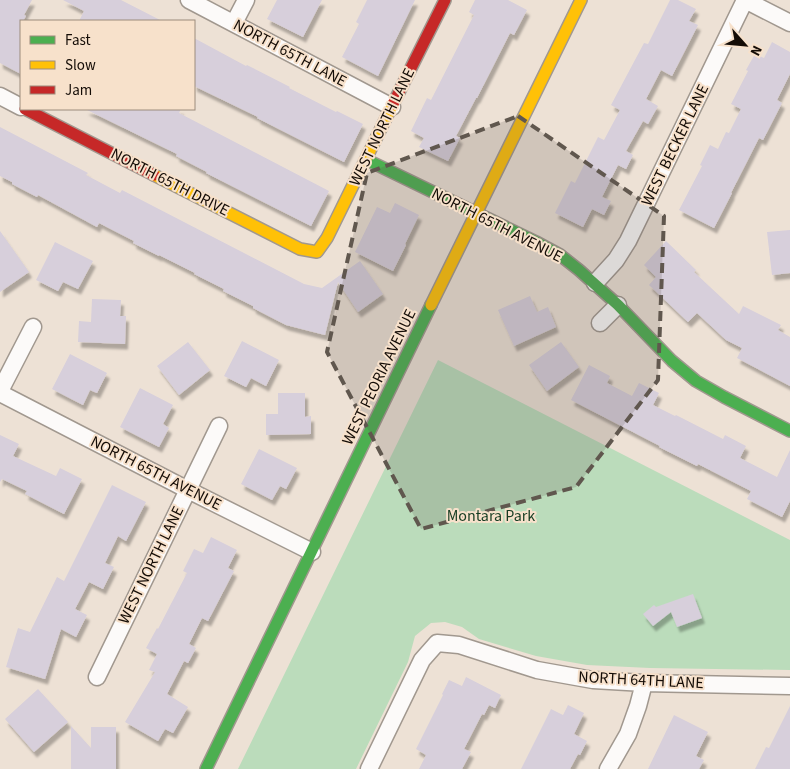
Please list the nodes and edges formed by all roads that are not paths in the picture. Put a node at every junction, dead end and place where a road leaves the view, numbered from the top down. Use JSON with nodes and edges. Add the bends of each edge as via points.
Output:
{"nodes":[{"id":1,"x":189,"y":0,"type":"edge"},
{"id":2,"x":246,"y":0,"type":"edge"},
{"id":3,"x":445,"y":0,"type":"edge"},
{"id":4,"x":581,"y":0,"type":"edge"},
{"id":5,"x":745,"y":0,"type":"edge"},
{"id":6,"x":234,"y":23,"type":"junction"},
{"id":7,"x":790,"y":24,"type":"edge"},
{"id":8,"x":0,"y":96,"type":"edge"},
{"id":9,"x":20,"y":106,"type":"edge"},
{"id":10,"x":392,"y":107,"type":"junction"},
{"id":11,"x":27,"y":110,"type":"edge"},
{"id":12,"x":366,"y":160,"type":"junction"},
{"id":13,"x":476,"y":213,"type":"junction"},
{"id":14,"x":317,"y":252,"type":"joint"},
{"id":15,"x":595,"y":284,"type":"junction"},
{"id":16,"x":618,"y":305,"type":"junction"},
{"id":17,"x":600,"y":323,"type":"dead end"},
{"id":18,"x":33,"y":327,"type":"dead end"},
{"id":19,"x":0,"y":392,"type":"edge"},
{"id":20,"x":219,"y":426,"type":"dead end"},
{"id":21,"x":790,"y":431,"type":"edge"},
{"id":22,"x":188,"y":490,"type":"junction"},
{"id":23,"x":312,"y":552,"type":"junction"},
{"id":24,"x":97,"y":678,"type":"dead end"},
{"id":25,"x":644,"y":683,"type":"junction"},
{"id":26,"x":790,"y":686,"type":"edge"},
{"id":27,"x":206,"y":769,"type":"edge"},
{"id":28,"x":369,"y":769,"type":"edge"},
{"id":29,"x":608,"y":769,"type":"edge"}],
"edges":[{"from":1,"to":6,"type":"street","name":"NORTH 65TH LANE"},
{"from":2,"to":6,"type":"street"},
{"from":3,"to":10,"type":"street","name":"WEST NORTH LANE"},
{"from":4,"to":13,"type":"street","name":"WEST PEORIA AVENUE"},
{"from":5,"to":7,"type":"street"},
{"from":5,"to":15,"type":"street","name":"WEST BECKER LANE","via":[[628,241]]},
{"from":6,"to":10,"type":"street","name":"NORTH 65TH LANE"},
{"from":8,"to":9,"type":"street"},
{"from":10,"to":12,"type":"street","name":"WEST NORTH LANE"},
{"from":11,"to":14,"type":"street","name":"NORTH 65TH DRIVE","via":[[300,249]]},
{"from":12,"to":13,"type":"street","name":"NORTH 65TH AVENUE"},
{"from":12,"to":14,"type":"street","name":"WEST NORTH LANE"},
{"from":13,"to":15,"type":"street","name":"NORTH 65TH AVENUE","via":[[560,255]]},
{"from":13,"to":23,"type":"street","name":"WEST PEORIA AVENUE"},
{"from":15,"to":16,"type":"street","name":"NORTH 65TH AVENUE"},
{"from":16,"to":17,"type":"street"},
{"from":16,"to":21,"type":"street","name":"NORTH 65TH AVENUE","via":[[696,381]]},
{"from":18,"to":19,"type":"street"},
{"from":19,"to":22,"type":"street","name":"NORTH 65TH AVENUE"},
{"from":20,"to":22,"type":"street","name":"WEST NORTH LANE"},
{"from":22,"to":23,"type":"street","name":"NORTH 65TH AVENUE"},
{"from":22,"to":24,"type":"street","name":"WEST NORTH LANE"},
{"from":23,"to":27,"type":"street","name":"WEST PEORIA AVENUE"},
{"from":25,"to":26,"type":"street","name":"NORTH 64TH LANE"},
{"from":25,"to":28,"type":"street","name":"NORTH 64TH LANE","via":[[593,680],[537,670],[459,645],[437,643],[422,660]]},
{"from":25,"to":29,"type":"street","via":[[628,734]]}]}
